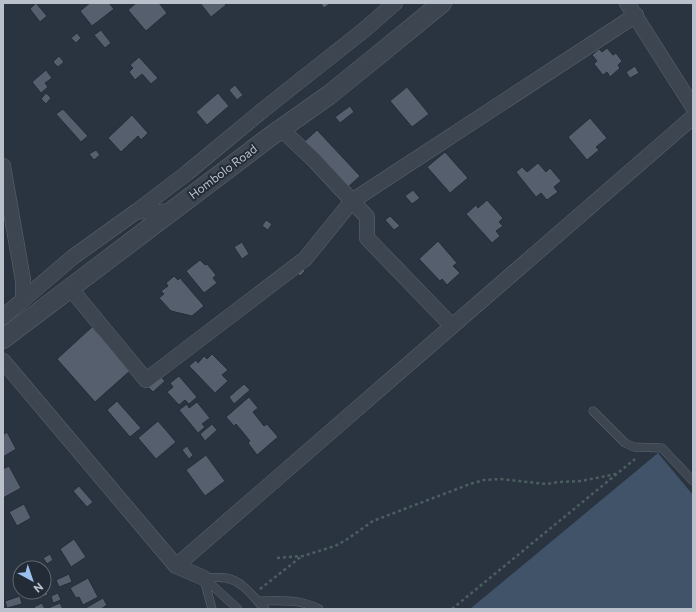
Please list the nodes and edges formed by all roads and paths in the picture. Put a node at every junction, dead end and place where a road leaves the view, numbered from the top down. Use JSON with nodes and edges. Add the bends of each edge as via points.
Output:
{"nodes":[{"id":1,"x":395,"y":3,"type":"edge"},
{"id":2,"x":442,"y":3,"type":"edge"},
{"id":3,"x":632,"y":9,"type":"edge"},
{"id":4,"x":693,"y":107,"type":"edge"},
{"id":5,"x":693,"y":117,"type":"edge"},
{"id":6,"x":281,"y":129,"type":"junction"},
{"id":7,"x":3,"y":166,"type":"edge"},
{"id":8,"x":352,"y":201,"type":"junction"},
{"id":9,"x":137,"y":211,"type":"junction"},
{"id":10,"x":170,"y":212,"type":"junction"},
{"id":11,"x":70,"y":288,"type":"junction"},
{"id":12,"x":23,"y":299,"type":"junction"},
{"id":13,"x":3,"y":317,"type":"edge"},
{"id":14,"x":452,"y":326,"type":"junction"},
{"id":15,"x":4,"y":337,"type":"edge"},
{"id":16,"x":3,"y":361,"type":"edge"},
{"id":17,"x":592,"y":412,"type":"dead end"},
{"id":18,"x":651,"y":447,"type":"junction"},
{"id":19,"x":616,"y":474,"type":"junction"},
{"id":20,"x":693,"y":481,"type":"edge"},
{"id":21,"x":303,"y":556,"type":"junction"},
{"id":22,"x":277,"y":558,"type":"dead end"},
{"id":23,"x":176,"y":566,"type":"junction"},
{"id":24,"x":204,"y":578,"type":"junction"},
{"id":25,"x":255,"y":598,"type":"junction"},
{"id":26,"x":212,"y":609,"type":"edge"},
{"id":27,"x":238,"y":609,"type":"edge"},
{"id":28,"x":265,"y":609,"type":"edge"},
{"id":29,"x":319,"y":609,"type":"edge"},
{"id":30,"x":452,"y":609,"type":"edge"}],
"edges":[{"from":1,"to":9,"type":"street"},
{"from":2,"to":6,"type":"street","name":"Hombolo Road","via":[[329,95]]},
{"from":3,"to":4,"type":"street"},
{"from":3,"to":8,"type":"street"},
{"from":5,"to":14,"type":"street"},
{"from":6,"to":8,"type":"street"},
{"from":6,"to":10,"type":"street","name":"Hombolo Road"},
{"from":7,"to":12,"type":"street","via":[[23,280]]},
{"from":8,"to":11,"type":"street","via":[[305,259],[146,380]]},
{"from":8,"to":14,"type":"street","via":[[367,217],[367,238]]},
{"from":9,"to":10,"type":"street"},
{"from":9,"to":12,"type":"street","via":[[73,257]]},
{"from":10,"to":11,"type":"street","name":"Hombolo Road"},
{"from":11,"to":15,"type":"street","name":"Hombolo Road"},
{"from":12,"to":13,"type":"street"},
{"from":14,"to":23,"type":"street"},
{"from":16,"to":23,"type":"street"},
{"from":17,"to":18,"type":"lane","via":[[625,443],[634,447]]},
{"from":18,"to":19,"type":"path"},
{"from":18,"to":20,"type":"lane","via":[[662,448],[667,452]]},
{"from":19,"to":21,"type":"path","via":[[546,484],[500,479],[484,480],[376,519],[335,546]]},
{"from":19,"to":30,"type":"path"},
{"from":21,"to":22,"type":"path"},
{"from":21,"to":25,"type":"path"},
{"from":23,"to":24,"type":"street"},
{"from":24,"to":25,"type":"lane","via":[[232,580]]},
{"from":24,"to":26,"type":"lane"},
{"from":24,"to":27,"type":"lane"},
{"from":25,"to":28,"type":"lane"},
{"from":25,"to":29,"type":"lane","via":[[308,603]]}]}
